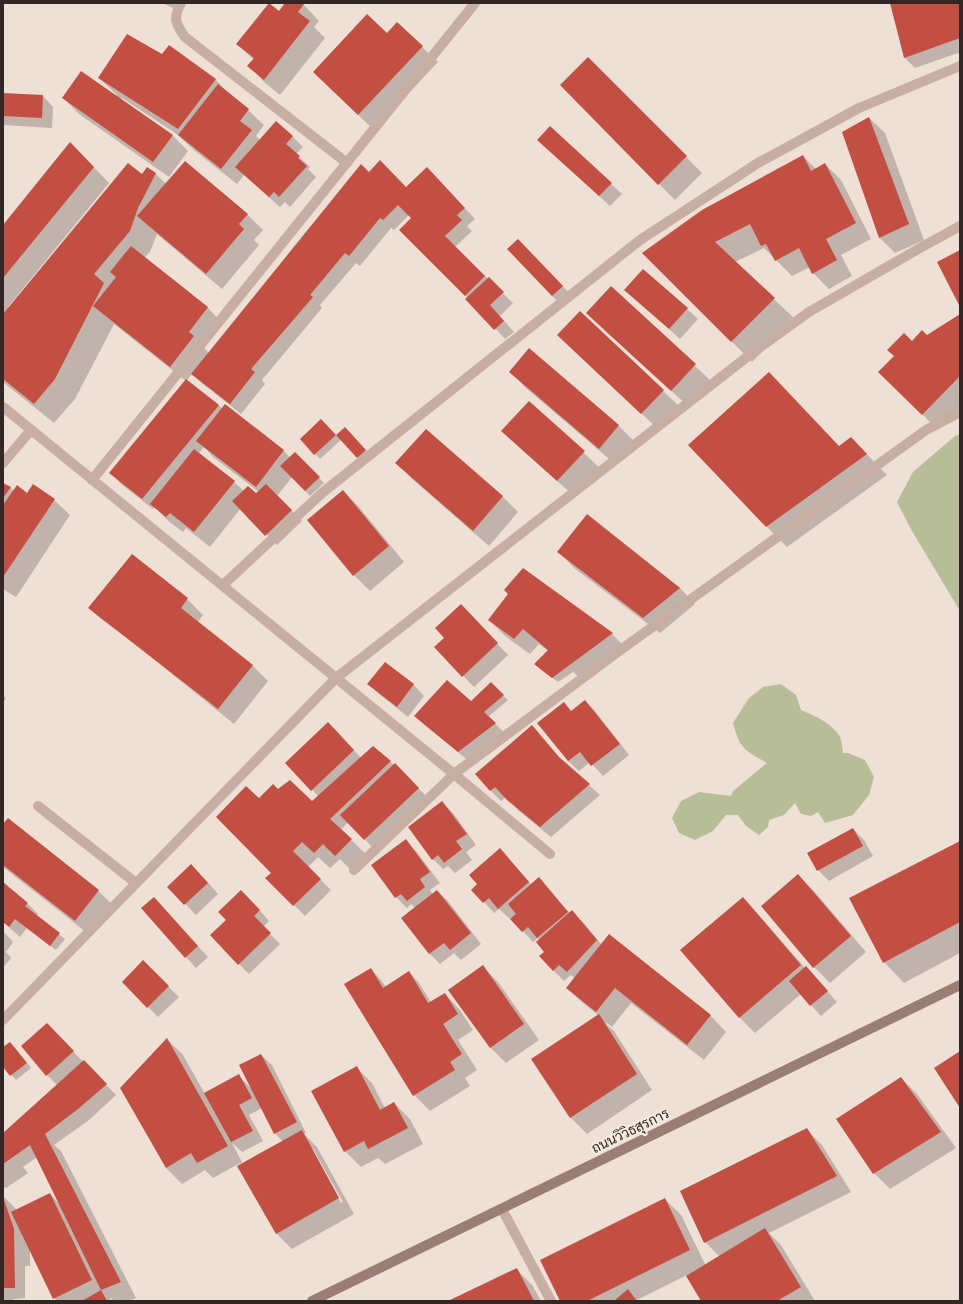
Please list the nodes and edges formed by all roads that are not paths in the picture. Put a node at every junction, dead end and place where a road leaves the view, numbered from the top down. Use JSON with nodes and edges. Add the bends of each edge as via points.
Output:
{"nodes":[{"id":1,"x":181,"y":3,"type":"edge"},
{"id":2,"x":475,"y":3,"type":"edge"},
{"id":3,"x":960,"y":66,"type":"edge"},
{"id":4,"x":347,"y":163,"type":"junction"},
{"id":5,"x":960,"y":226,"type":"edge"},
{"id":6,"x":3,"y":407,"type":"edge"},
{"id":7,"x":960,"y":412,"type":"edge"},
{"id":8,"x":31,"y":430,"type":"junction"},
{"id":9,"x":3,"y":463,"type":"edge"},
{"id":10,"x":92,"y":480,"type":"junction"},
{"id":11,"x":223,"y":585,"type":"junction"},
{"id":12,"x":336,"y":678,"type":"junction"},
{"id":13,"x":454,"y":774,"type":"junction"},
{"id":14,"x":38,"y":806,"type":"dead end"},
{"id":15,"x":550,"y":854,"type":"dead end"},
{"id":16,"x":354,"y":870,"type":"dead end"},
{"id":17,"x":136,"y":883,"type":"junction"},
{"id":18,"x":960,"y":985,"type":"edge"},
{"id":19,"x":3,"y":1020,"type":"edge"},
{"id":20,"x":502,"y":1209,"type":"junction"},
{"id":21,"x":312,"y":1301,"type":"edge"},
{"id":22,"x":551,"y":1301,"type":"edge"}],
"edges":[{"from":1,"to":4,"type":"street","via":[[176,12],[176,24],[185,37]]},
{"from":2,"to":4,"type":"street"},
{"from":3,"to":11,"type":"street","via":[[859,108],[758,163],[640,240],[322,493]]},
{"from":4,"to":10,"type":"street"},
{"from":5,"to":12,"type":"street","via":[[809,312],[752,353]]},
{"from":6,"to":8,"type":"street"},
{"from":7,"to":13,"type":"street","via":[[926,430],[619,651]]},
{"from":8,"to":9,"type":"street"},
{"from":8,"to":10,"type":"street"},
{"from":10,"to":11,"type":"street"},
{"from":11,"to":12,"type":"street"},
{"from":12,"to":13,"type":"street"},
{"from":12,"to":17,"type":"street"},
{"from":13,"to":15,"type":"street"},
{"from":13,"to":16,"type":"street"},
{"from":14,"to":17,"type":"street"},
{"from":17,"to":19,"type":"street"},
{"from":18,"to":20,"type":"main road","name":"ถนนวิวิธสุรการ"},
{"from":20,"to":21,"type":"main road","name":"ถนนวิวิธสุรการ"},
{"from":20,"to":22,"type":"street"}]}
